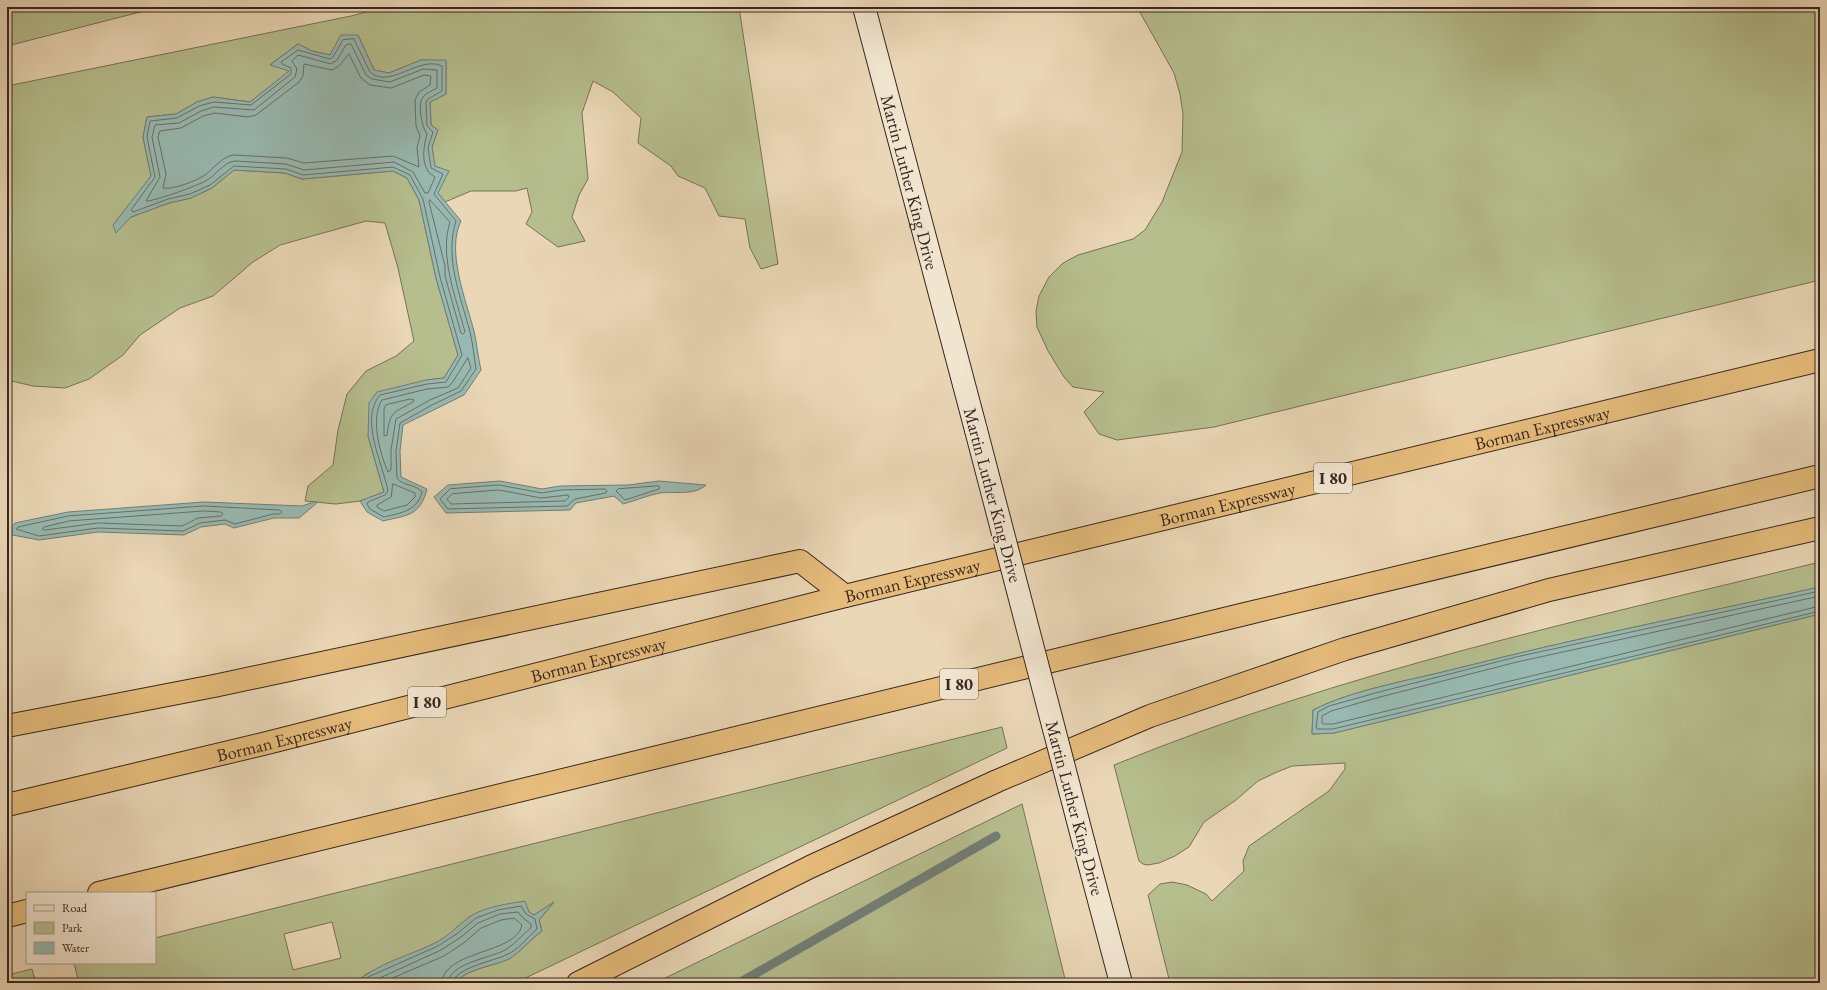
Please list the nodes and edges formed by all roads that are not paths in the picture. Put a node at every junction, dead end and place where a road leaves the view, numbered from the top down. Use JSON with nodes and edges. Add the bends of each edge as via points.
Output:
{"nodes":[{"id":1,"x":864,"y":7,"type":"edge"},
{"id":2,"x":1820,"y":360,"type":"edge"},
{"id":3,"x":1820,"y":476,"type":"edge"},
{"id":4,"x":1820,"y":528,"type":"edge"},
{"id":5,"x":845,"y":596,"type":"junction"},
{"id":6,"x":7,"y":726,"type":"edge"},
{"id":7,"x":7,"y":805,"type":"edge"},
{"id":8,"x":103,"y":892,"type":"edge"},
{"id":9,"x":26,"y":911,"type":"edge"},
{"id":10,"x":7,"y":916,"type":"edge"},
{"id":11,"x":578,"y":983,"type":"edge"},
{"id":12,"x":1121,"y":983,"type":"edge"}],
"edges":[{"from":1,"to":12,"type":"main road","name":"Martin Luther King Drive","bridge":true},
{"from":2,"to":5,"type":"highway","name":"Borman Expressway","number":"I 80"},
{"from":3,"to":8,"type":"highway","number":"I 80"},
{"from":4,"to":11,"type":"highway","via":[[1548,590],[1345,649],[1150,716],[997,781],[818,864]]},
{"from":5,"to":6,"type":"highway","via":[[800,561],[214,686]]},
{"from":5,"to":7,"type":"highway","name":"Borman Expressway","number":"I 80","via":[[270,742]]},
{"from":9,"to":10,"type":"highway"}]}
